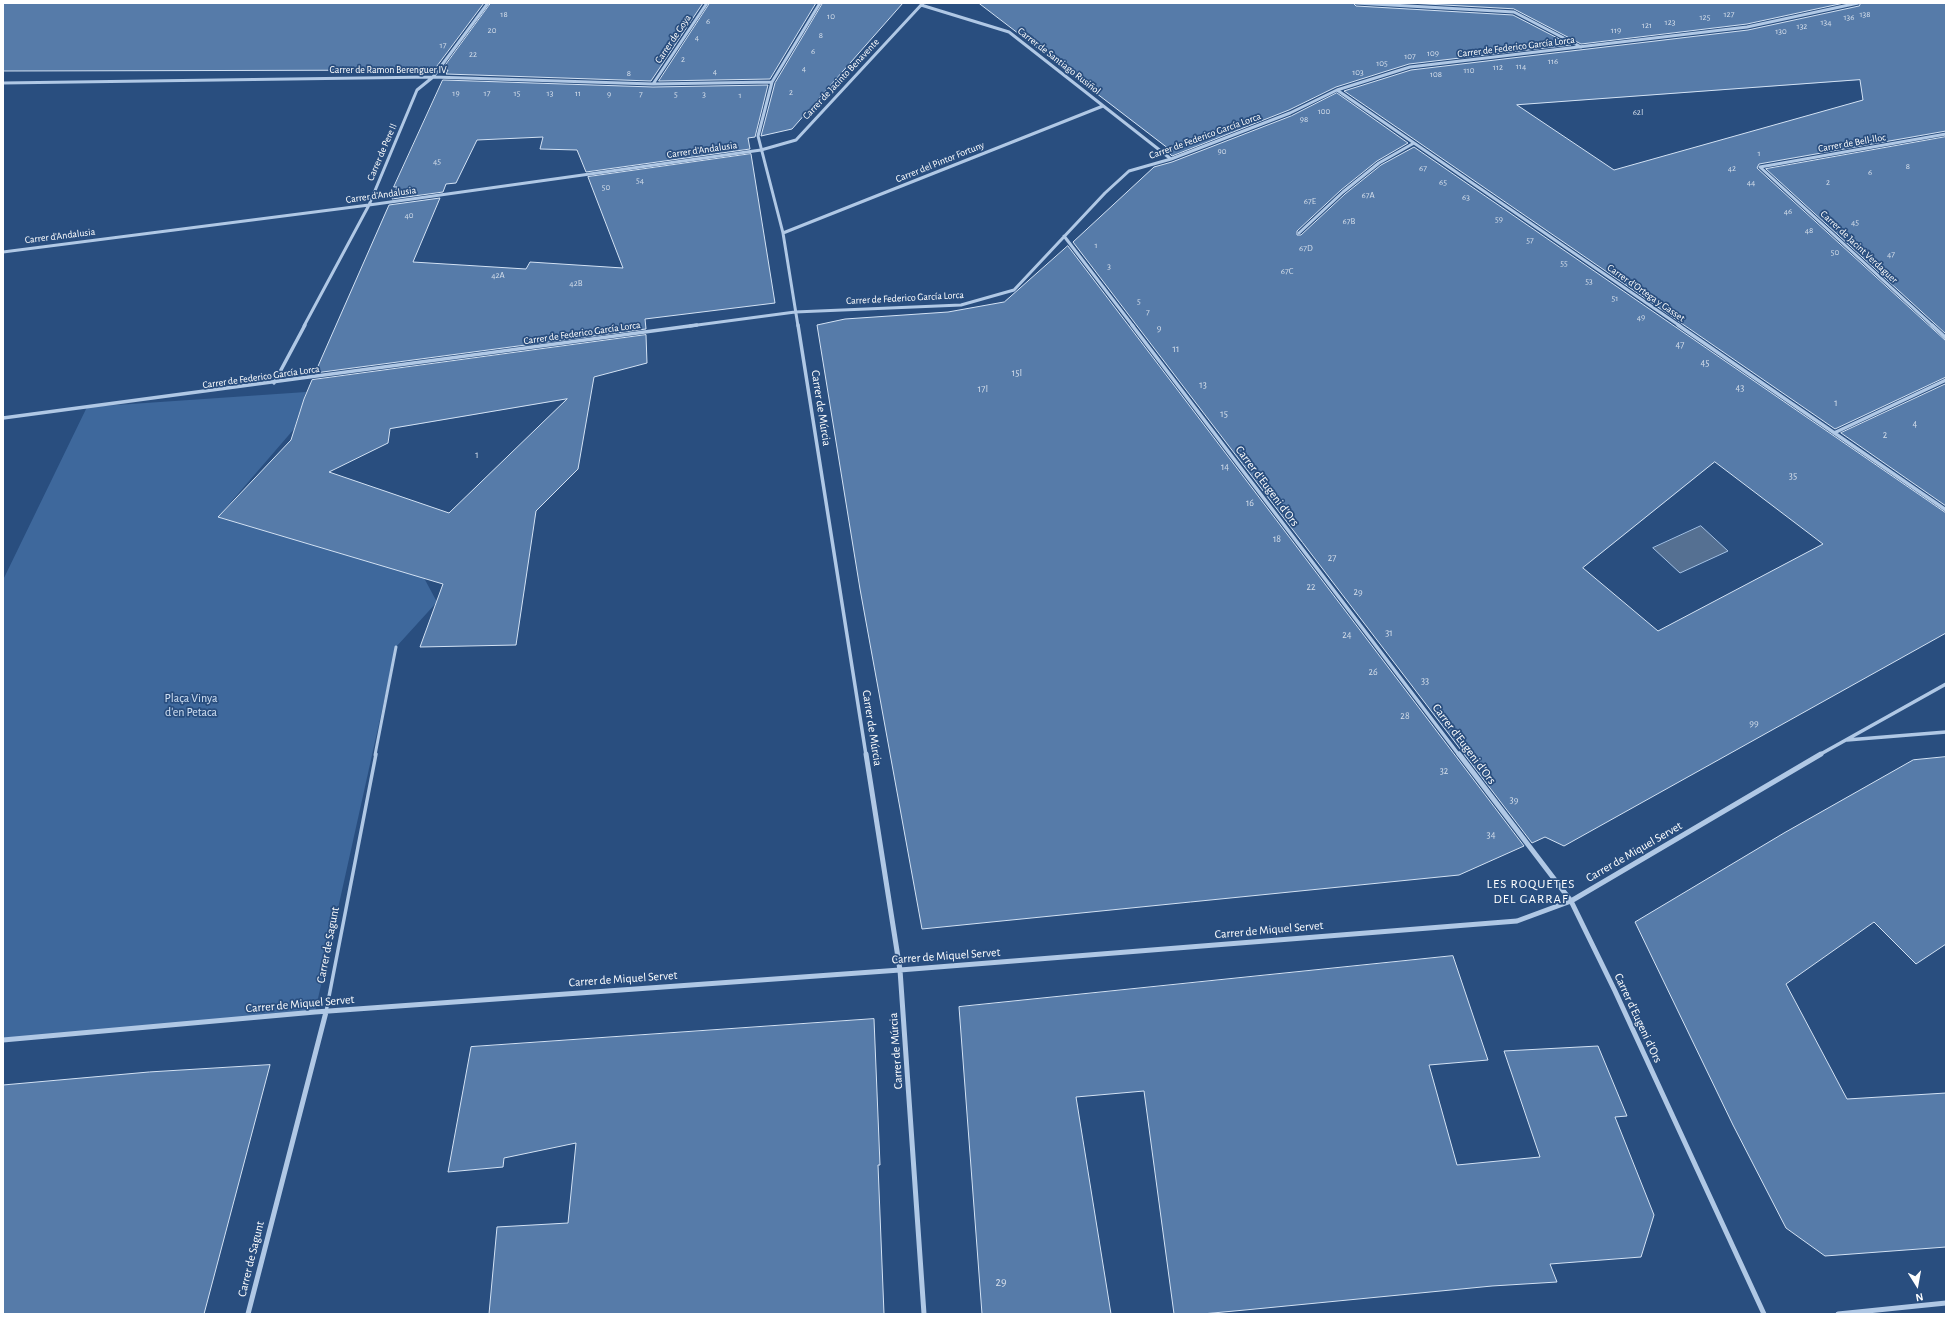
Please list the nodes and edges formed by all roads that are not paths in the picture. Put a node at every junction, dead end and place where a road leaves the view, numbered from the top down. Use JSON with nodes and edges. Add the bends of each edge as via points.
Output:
{"nodes":[{"id":1,"x":488,"y":3,"type":"edge"},
{"id":2,"x":706,"y":3,"type":"edge"},
{"id":3,"x":820,"y":3,"type":"edge"},
{"id":4,"x":1356,"y":3,"type":"edge"},
{"id":5,"x":1858,"y":3,"type":"edge"},
{"id":6,"x":922,"y":4,"type":"edge"},
{"id":7,"x":1581,"y":47,"type":"junction"},
{"id":8,"x":433,"y":76,"type":"junction"},
{"id":9,"x":772,"y":82,"type":"junction"},
{"id":10,"x":3,"y":83,"type":"edge"},
{"id":11,"x":653,"y":84,"type":"junction"},
{"id":12,"x":1337,"y":90,"type":"junction"},
{"id":13,"x":1103,"y":106,"type":"junction"},
{"id":14,"x":1946,"y":134,"type":"edge"},
{"id":15,"x":1414,"y":143,"type":"junction"},
{"id":16,"x":762,"y":150,"type":"junction"},
{"id":17,"x":1171,"y":159,"type":"junction"},
{"id":18,"x":1760,"y":167,"type":"joint"},
{"id":19,"x":369,"y":205,"type":"junction"},
{"id":20,"x":783,"y":232,"type":"junction"},
{"id":21,"x":1299,"y":233,"type":"dead end"},
{"id":22,"x":1064,"y":236,"type":"junction"},
{"id":23,"x":3,"y":252,"type":"edge"},
{"id":24,"x":795,"y":312,"type":"junction"},
{"id":25,"x":1946,"y":338,"type":"edge"},
{"id":26,"x":1946,"y":380,"type":"edge"},
{"id":27,"x":274,"y":383,"type":"junction"},
{"id":28,"x":3,"y":418,"type":"edge"},
{"id":29,"x":1834,"y":433,"type":"junction"},
{"id":30,"x":1946,"y":510,"type":"edge"},
{"id":31,"x":396,"y":647,"type":"dead end"},
{"id":32,"x":1946,"y":684,"type":"edge"},
{"id":33,"x":1946,"y":732,"type":"edge"},
{"id":34,"x":1844,"y":740,"type":"junction"},
{"id":35,"x":1571,"y":901,"type":"junction"},
{"id":36,"x":900,"y":970,"type":"junction"},
{"id":37,"x":326,"y":1012,"type":"junction"},
{"id":38,"x":3,"y":1040,"type":"edge"},
{"id":39,"x":1946,"y":1303,"type":"edge"},
{"id":40,"x":248,"y":1314,"type":"edge"},
{"id":41,"x":924,"y":1314,"type":"edge"},
{"id":42,"x":1764,"y":1314,"type":"edge"},
{"id":43,"x":1838,"y":1314,"type":"edge"}],
"edges":[{"from":1,"to":8,"type":"street","name":"Carrer de Pere II"},
{"from":2,"to":11,"type":"street","name":"Carrer de Goya"},
{"from":3,"to":9,"type":"street","name":"Carrer de Múrcia"},
{"from":4,"to":7,"type":"street","via":[[1514,12]]},
{"from":5,"to":7,"type":"street","name":"Carrer de Federico García Lorca","via":[[1747,27]]},
{"from":6,"to":13,"type":"street","name":"Carrer de Santiago Rusiñol","via":[[1009,32]]},
{"from":6,"to":16,"type":"street","name":"Carrer de Jacinto Benavente","via":[[796,140]]},
{"from":7,"to":12,"type":"street","name":"Carrer de Federico García Lorca","via":[[1410,67]]},
{"from":8,"to":10,"type":"street","name":"Carrer de Ramon Berenguer IV"},
{"from":8,"to":11,"type":"street","name":"Carrer de Ramon Berenguer IV"},
{"from":8,"to":19,"type":"street","name":"Carrer de Pere II","via":[[417,90]]},
{"from":9,"to":11,"type":"street","name":"Carrer de Ramon Berenguer IV"},
{"from":9,"to":16,"type":"street","name":"Carrer de Múrcia","via":[[758,136]]},
{"from":12,"to":15,"type":"street","name":"Carrer d'Ortega y Gasset"},
{"from":12,"to":17,"type":"street","name":"Carrer de Federico García Lorca","via":[[1290,113]]},
{"from":13,"to":17,"type":"street","name":"Carrer de Santiago Rusiñol"},
{"from":13,"to":20,"type":"street","name":"Carrer del Pintor Fortuny"},
{"from":14,"to":18,"type":"street","name":"Carrer de Bell-lloc"},
{"from":15,"to":21,"type":"street","via":[[1379,163]]},
{"from":15,"to":29,"type":"street","name":"Carrer d'Ortega y Gasset"},
{"from":16,"to":19,"type":"street","name":"Carrer d'Andalusia"},
{"from":16,"to":20,"type":"street","name":"Carrer de Múrcia"},
{"from":17,"to":22,"type":"street","name":"Carrer de Federico García Lorca","via":[[1129,171]]},
{"from":18,"to":25,"type":"street","name":"Carrer de Jacint Verdaguer"},
{"from":19,"to":23,"type":"street","name":"Carrer d'Andalusia"},
{"from":19,"to":27,"type":"street","name":"Carrer de Pere II"},
{"from":20,"to":24,"type":"street","name":"Carrer de Múrcia"},
{"from":22,"to":24,"type":"street","name":"Carrer de Federico García Lorca","via":[[1014,290],[960,305]]},
{"from":22,"to":35,"type":"street","name":"Carrer d'Eugeni d'Ors"},
{"from":24,"to":27,"type":"street","name":"Carrer de Federico García Lorca"},
{"from":24,"to":36,"type":"street","name":"Carrer de Múrcia"},
{"from":26,"to":29,"type":"street"},
{"from":27,"to":28,"type":"street","name":"Carrer de Federico García Lorca"},
{"from":29,"to":30,"type":"street","name":"Carrer d'Ortega y Gasset"},
{"from":31,"to":37,"type":"lane","name":"Carrer de Sagunt"},
{"from":32,"to":34,"type":"street","name":"Carrer de Miquel Servet"},
{"from":33,"to":34,"type":"street","name":"Carrer de Miquel Servet"},
{"from":34,"to":35,"type":"street","name":"Carrer de Miquel Servet"},
{"from":35,"to":36,"type":"street","name":"Carrer de Miquel Servet","via":[[1517,921]]},
{"from":35,"to":42,"type":"street","name":"Carrer d'Eugeni d'Ors"},
{"from":36,"to":37,"type":"street","name":"Carrer de Miquel Servet"},
{"from":36,"to":41,"type":"street","name":"Carrer de Múrcia"},
{"from":37,"to":38,"type":"street","name":"Carrer de Miquel Servet"},
{"from":37,"to":40,"type":"street","name":"Carrer de Sagunt"},
{"from":39,"to":43,"type":"street"}]}
